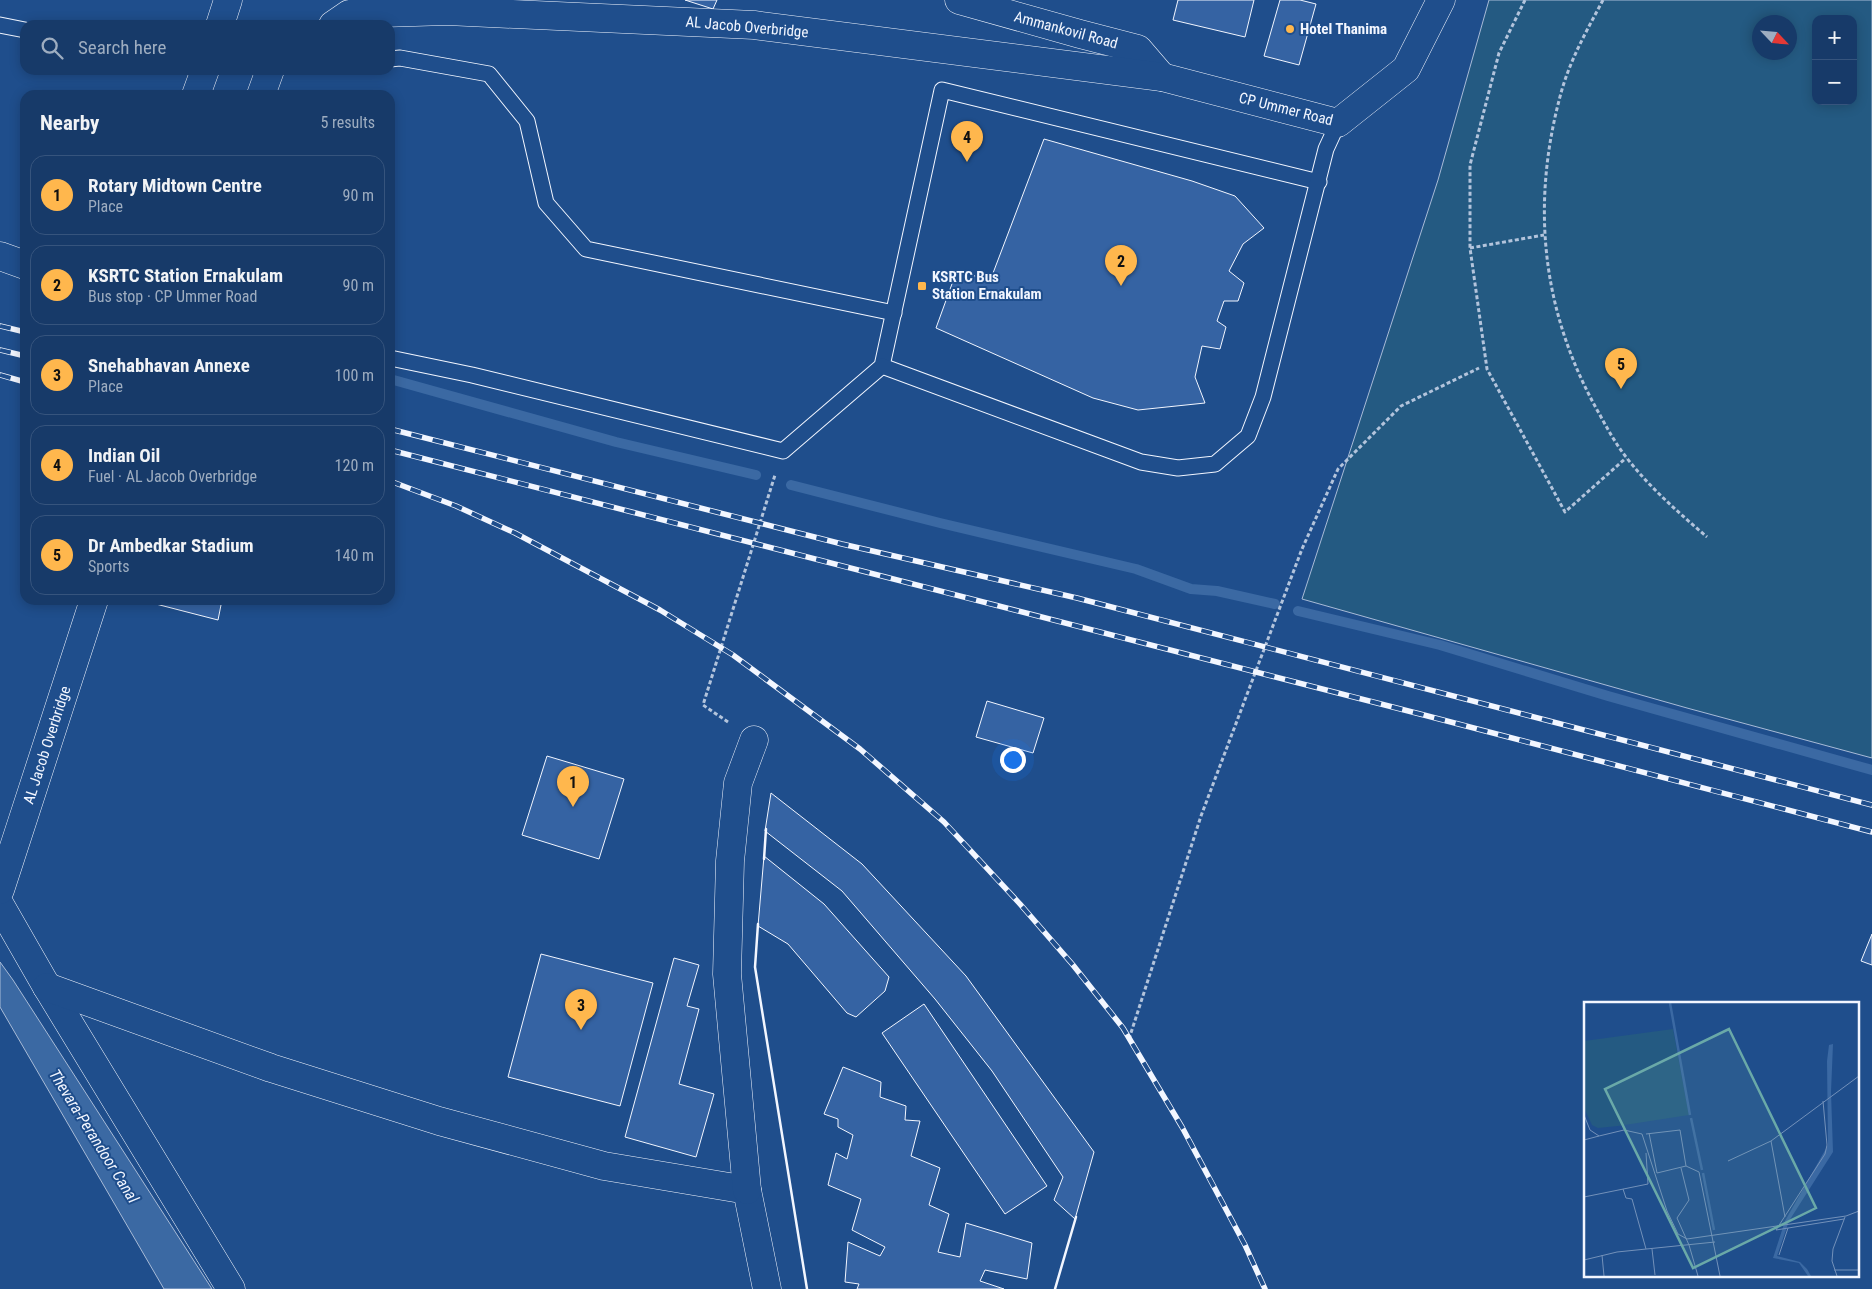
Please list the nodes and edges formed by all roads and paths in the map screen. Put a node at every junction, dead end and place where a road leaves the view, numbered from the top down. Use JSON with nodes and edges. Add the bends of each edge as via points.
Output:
{"nodes":[{"id":1,"x":228,"y":0,"type":"edge"},
{"id":2,"x":959,"y":0,"type":"edge"},
{"id":3,"x":1441,"y":0,"type":"edge"},
{"id":4,"x":1524,"y":0,"type":"edge"},
{"id":5,"x":1603,"y":0,"type":"edge"},
{"id":6,"x":222,"y":20,"type":"edge"},
{"id":7,"x":340,"y":20,"type":"edge"},
{"id":8,"x":0,"y":25,"type":"edge"},
{"id":9,"x":20,"y":29,"type":"edge"},
{"id":10,"x":395,"y":58,"type":"edge"},
{"id":11,"x":203,"y":75,"type":"edge"},
{"id":12,"x":268,"y":75,"type":"edge"},
{"id":13,"x":1162,"y":76,"type":"junction"},
{"id":14,"x":198,"y":90,"type":"edge"},
{"id":15,"x":263,"y":90,"type":"edge"},
{"id":16,"x":1338,"y":124,"type":"junction"},
{"id":17,"x":1319,"y":182,"type":"junction"},
{"id":18,"x":1544,"y":235,"type":"junction"},
{"id":19,"x":1470,"y":248,"type":"junction"},
{"id":20,"x":0,"y":256,"type":"edge"},
{"id":21,"x":20,"y":262,"type":"edge"},
{"id":22,"x":894,"y":312,"type":"junction"},
{"id":23,"x":395,"y":359,"type":"edge"},
{"id":24,"x":882,"y":366,"type":"junction"},
{"id":25,"x":1478,"y":368,"type":"dead end"},
{"id":26,"x":783,"y":451,"type":"junction"},
{"id":27,"x":1626,"y":458,"type":"junction"},
{"id":28,"x":1707,"y":537,"type":"dead end"},
{"id":29,"x":92,"y":605,"type":"edge"},
{"id":30,"x":754,"y":740,"type":"joint"},
{"id":31,"x":0,"y":890,"type":"edge"},
{"id":32,"x":0,"y":905,"type":"edge"},
{"id":33,"x":46,"y":987,"type":"junction"},
{"id":34,"x":1129,"y":1039,"type":"dead end"},
{"id":35,"x":747,"y":1190,"type":"junction"},
{"id":36,"x":231,"y":1289,"type":"edge"},
{"id":37,"x":767,"y":1289,"type":"edge"}],
"edges":[{"from":1,"to":6,"type":"street"},
{"from":2,"to":13,"type":"street","name":"Ammankovil Road","via":[[1138,49]]},
{"from":3,"to":16,"type":"street","name":"CP Ummer Road","via":[[1406,69]]},
{"from":4,"to":19,"type":"path","via":[[1499,52],[1470,165]]},
{"from":5,"to":18,"type":"path","via":[[1580,43],[1562,92],[1544,186]]},
{"from":7,"to":13,"type":"street","name":"AL Jacob Overbridge","via":[[349,14],[447,11],[744,25]]},
{"from":8,"to":9,"type":"lane"},
{"from":10,"to":22,"type":"lane","via":[[489,74],[527,121],[546,203],[586,249]]},
{"from":11,"to":14,"type":"street"},
{"from":12,"to":15,"type":"street"},
{"from":13,"to":16,"type":"street","name":"CP Ummer Road"},
{"from":16,"to":17,"type":"lane","via":[[1326,149]]},
{"from":17,"to":22,"type":"lane","via":[[942,90]]},
{"from":17,"to":24,"type":"lane","via":[[1263,397],[1248,436],[1215,464],[1178,468],[1142,462]]},
{"from":18,"to":19,"type":"path"},
{"from":18,"to":27,"type":"path","via":[[1552,292],[1566,345],[1589,396]]},
{"from":19,"to":27,"type":"path","via":[[1487,368],[1565,512]]},
{"from":20,"to":21,"type":"street"},
{"from":22,"to":24,"type":"lane"},
{"from":23,"to":26,"type":"lane"},
{"from":24,"to":26,"type":"lane"},
{"from":25,"to":34,"type":"path","via":[[1401,406],[1338,469],[1302,549],[1201,816]]},
{"from":26,"to":30,"type":"path","via":[[703,706]]},
{"from":27,"to":28,"type":"path","via":[[1663,500]]},
{"from":29,"to":31,"type":"street","name":"AL Jacob Overbridge"},
{"from":30,"to":35,"type":"street","via":[[738,783],[730,861],[727,974]]},
{"from":32,"to":33,"type":"street"},
{"from":33,"to":35,"type":"street","via":[[271,1068],[438,1120],[604,1166]]},
{"from":33,"to":36,"type":"street"},
{"from":35,"to":37,"type":"street"}]}
